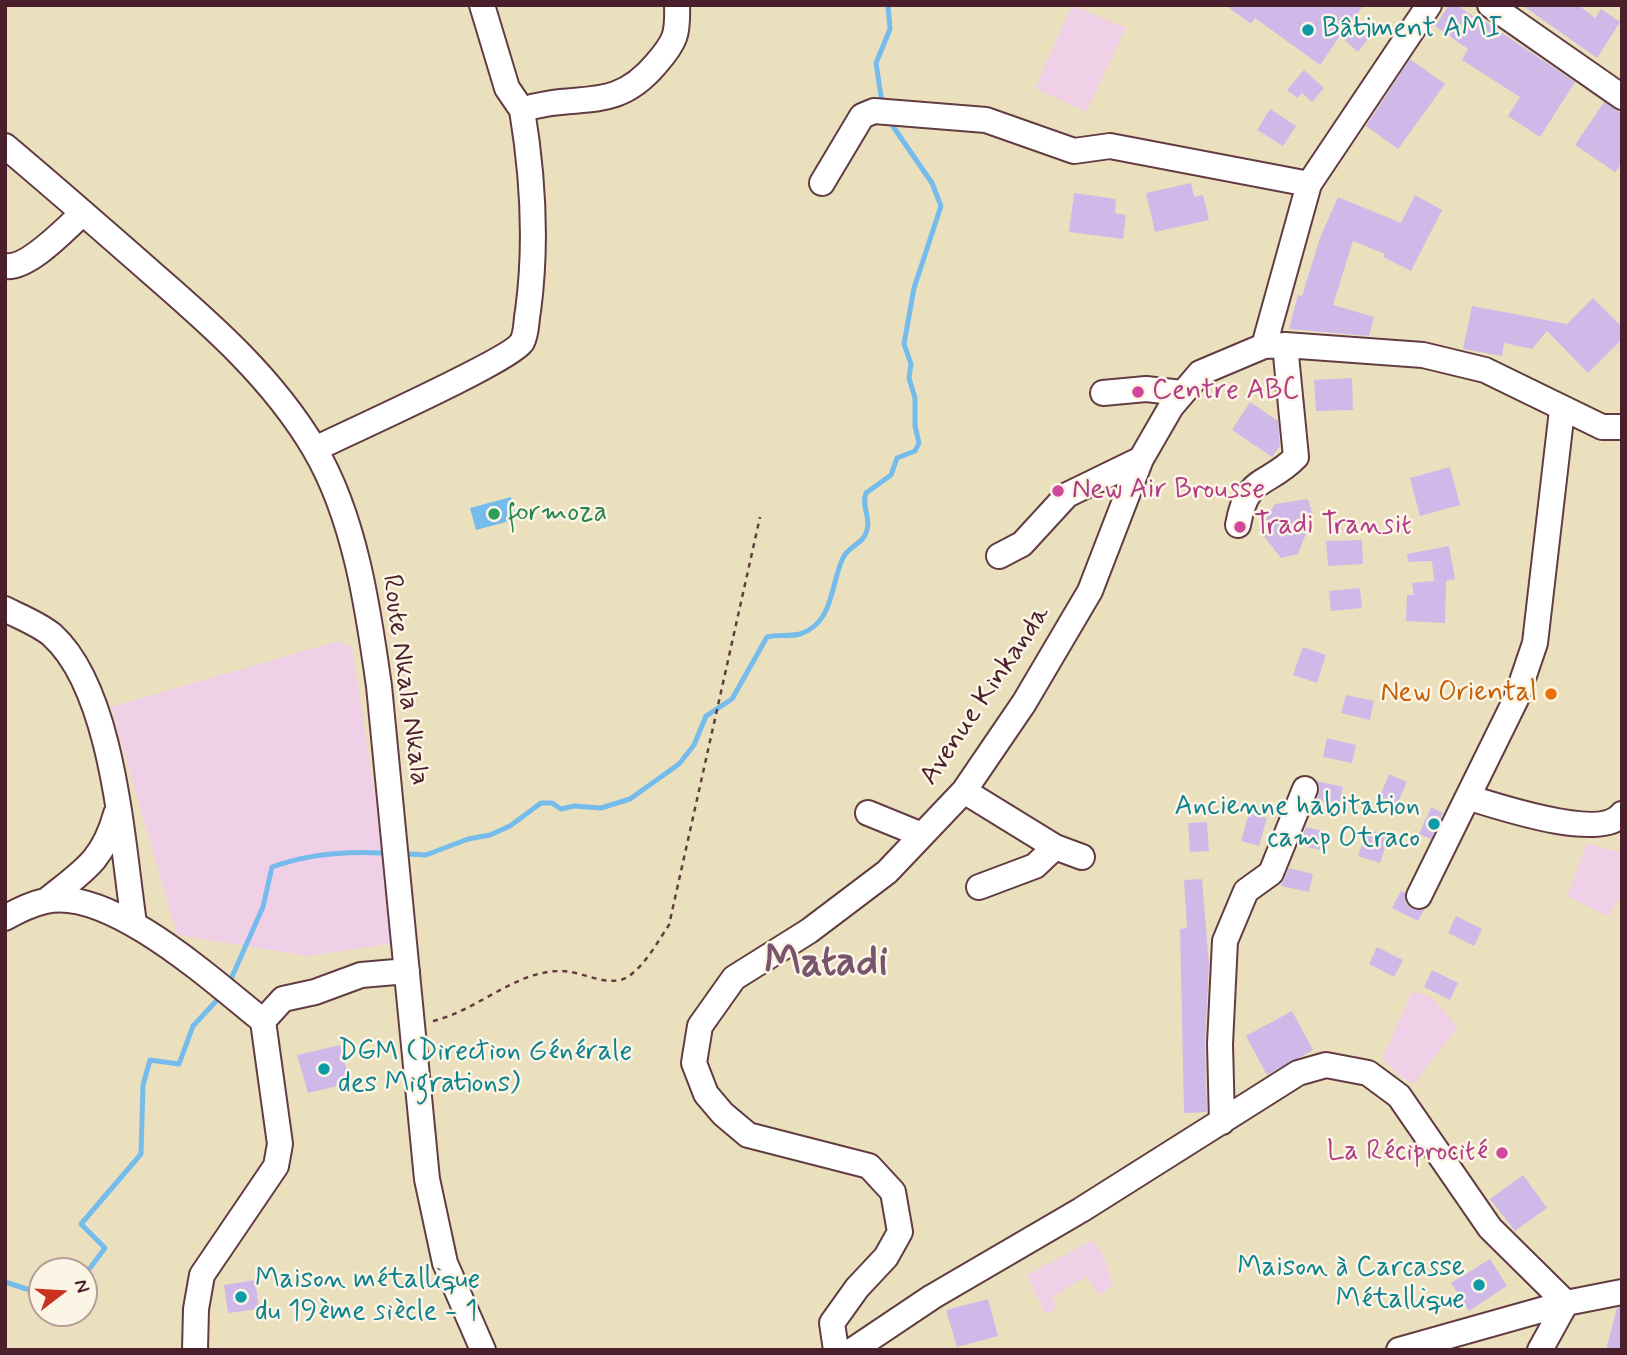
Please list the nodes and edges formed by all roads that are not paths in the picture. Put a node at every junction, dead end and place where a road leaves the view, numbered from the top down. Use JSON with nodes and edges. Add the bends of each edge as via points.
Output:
{"nodes":[{"id":1,"x":482,"y":5,"type":"edge"},
{"id":2,"x":677,"y":5,"type":"edge"},
{"id":3,"x":1429,"y":5,"type":"edge"},
{"id":4,"x":1490,"y":5,"type":"edge"},
{"id":5,"x":1622,"y":97,"type":"edge"},
{"id":6,"x":522,"y":110,"type":"junction"},
{"id":7,"x":5,"y":146,"type":"edge"},
{"id":8,"x":822,"y":183,"type":"dead end"},
{"id":9,"x":1309,"y":184,"type":"junction"},
{"id":10,"x":83,"y":213,"type":"junction"},
{"id":11,"x":5,"y":266,"type":"edge"},
{"id":12,"x":1274,"y":345,"type":"junction"},
{"id":13,"x":1103,"y":393,"type":"dead end"},
{"id":14,"x":1182,"y":393,"type":"junction"},
{"id":15,"x":1562,"y":410,"type":"junction"},
{"id":16,"x":1622,"y":427,"type":"edge"},
{"id":17,"x":315,"y":449,"type":"junction"},
{"id":18,"x":1141,"y":459,"type":"junction"},
{"id":19,"x":1238,"y":525,"type":"dead end"},
{"id":20,"x":999,"y":556,"type":"dead end"},
{"id":21,"x":5,"y":609,"type":"edge"},
{"id":22,"x":1305,"y":789,"type":"dead end"},
{"id":23,"x":964,"y":791,"type":"junction"},
{"id":24,"x":1470,"y":798,"type":"junction"},
{"id":25,"x":118,"y":809,"type":"junction"},
{"id":26,"x":869,"y":813,"type":"dead end"},
{"id":27,"x":1622,"y":814,"type":"edge"},
{"id":28,"x":922,"y":835,"type":"junction"},
{"id":29,"x":1055,"y":847,"type":"junction"},
{"id":30,"x":1082,"y":857,"type":"dead end"},
{"id":31,"x":979,"y":887,"type":"dead end"},
{"id":32,"x":1419,"y":896,"type":"dead end"},
{"id":33,"x":47,"y":900,"type":"junction"},
{"id":34,"x":5,"y":918,"type":"edge"},
{"id":35,"x":134,"y":923,"type":"junction"},
{"id":36,"x":407,"y":971,"type":"junction"},
{"id":37,"x":263,"y":1021,"type":"junction"},
{"id":38,"x":1222,"y":1122,"type":"junction"},
{"id":39,"x":1622,"y":1292,"type":"edge"},
{"id":40,"x":1566,"y":1303,"type":"junction"},
{"id":41,"x":195,"y":1350,"type":"edge"},
{"id":42,"x":483,"y":1350,"type":"edge"},
{"id":43,"x":836,"y":1350,"type":"edge"},
{"id":44,"x":853,"y":1350,"type":"edge"},
{"id":45,"x":1399,"y":1350,"type":"edge"},
{"id":46,"x":1540,"y":1350,"type":"edge"}],
"edges":[{"from":1,"to":6,"type":"street","via":[[507,88]]},
{"from":2,"to":6,"type":"street","via":[[675,37],[643,80],[627,92],[541,103]]},
{"from":3,"to":9,"type":"street"},
{"from":4,"to":5,"type":"street"},
{"from":6,"to":17,"type":"street","via":[[534,235],[521,343],[508,354]]},
{"from":7,"to":10,"type":"street","name":"Route Nkala Nkala"},
{"from":8,"to":9,"type":"street","via":[[862,116],[886,112],[986,120],[1074,151],[1110,146]]},
{"from":9,"to":12,"type":"street"},
{"from":10,"to":11,"type":"street","via":[[35,255]]},
{"from":10,"to":17,"type":"street","name":"Route Nkala Nkala","via":[[221,333],[270,385]]},
{"from":12,"to":14,"type":"street","name":"Avenue Kinkanda","via":[[1200,373]]},
{"from":12,"to":15,"type":"street","name":"Avenue Kinkanda","via":[[1435,358],[1485,370]]},
{"from":12,"to":19,"type":"street","via":[[1296,457],[1254,485],[1241,507]]},
{"from":13,"to":14,"type":"street","via":[[1146,389]]},
{"from":14,"to":18,"type":"street","name":"Avenue Kinkanda"},
{"from":15,"to":16,"type":"street","name":"Avenue Kinkanda","via":[[1602,427]]},
{"from":15,"to":24,"type":"street","via":[[1535,643],[1516,699]]},
{"from":17,"to":36,"type":"street","name":"Route Nkala Nkala","via":[[350,533],[369,612]]},
{"from":18,"to":20,"type":"street","via":[[1067,495],[1022,544]]},
{"from":18,"to":23,"type":"street","name":"Avenue Kinkanda","via":[[1090,591],[1024,704]]},
{"from":21,"to":25,"type":"street","via":[[51,635],[72,660],[91,695],[103,732]]},
{"from":22,"to":38,"type":"street","via":[[1271,873],[1246,891],[1226,941],[1220,1044]]},
{"from":23,"to":28,"type":"street","name":"Avenue Kinkanda"},
{"from":23,"to":29,"type":"street"},
{"from":24,"to":27,"type":"street","via":[[1538,817],[1594,825],[1617,820]]},
{"from":24,"to":32,"type":"street"},
{"from":25,"to":33,"type":"street","via":[[108,843]]},
{"from":25,"to":35,"type":"street"},
{"from":26,"to":28,"type":"street"},
{"from":28,"to":43,"type":"street","name":"Avenue Kinkanda","via":[[887,872],[809,931],[734,978],[700,1026],[694,1063],[706,1094],[723,1114],[748,1135],[869,1166],[893,1192],[900,1232],[886,1258],[832,1323]]},
{"from":29,"to":30,"type":"street"},
{"from":29,"to":31,"type":"street","via":[[1035,866]]},
{"from":33,"to":34,"type":"street"},
{"from":33,"to":35,"type":"street","via":[[84,903]]},
{"from":35,"to":37,"type":"street"},
{"from":36,"to":37,"type":"street","via":[[361,975],[283,999]]},
{"from":36,"to":42,"type":"street","name":"Route Nkala Nkala","via":[[427,1179],[445,1263]]},
{"from":37,"to":41,"type":"street","via":[[280,1144],[276,1166],[202,1275]]},
{"from":38,"to":40,"type":"street","via":[[1298,1073],[1326,1065],[1368,1073],[1399,1096],[1490,1228]]},
{"from":38,"to":44,"type":"street","via":[[932,1297]]},
{"from":39,"to":40,"type":"street"},
{"from":40,"to":45,"type":"street"},
{"from":40,"to":46,"type":"street"}]}
